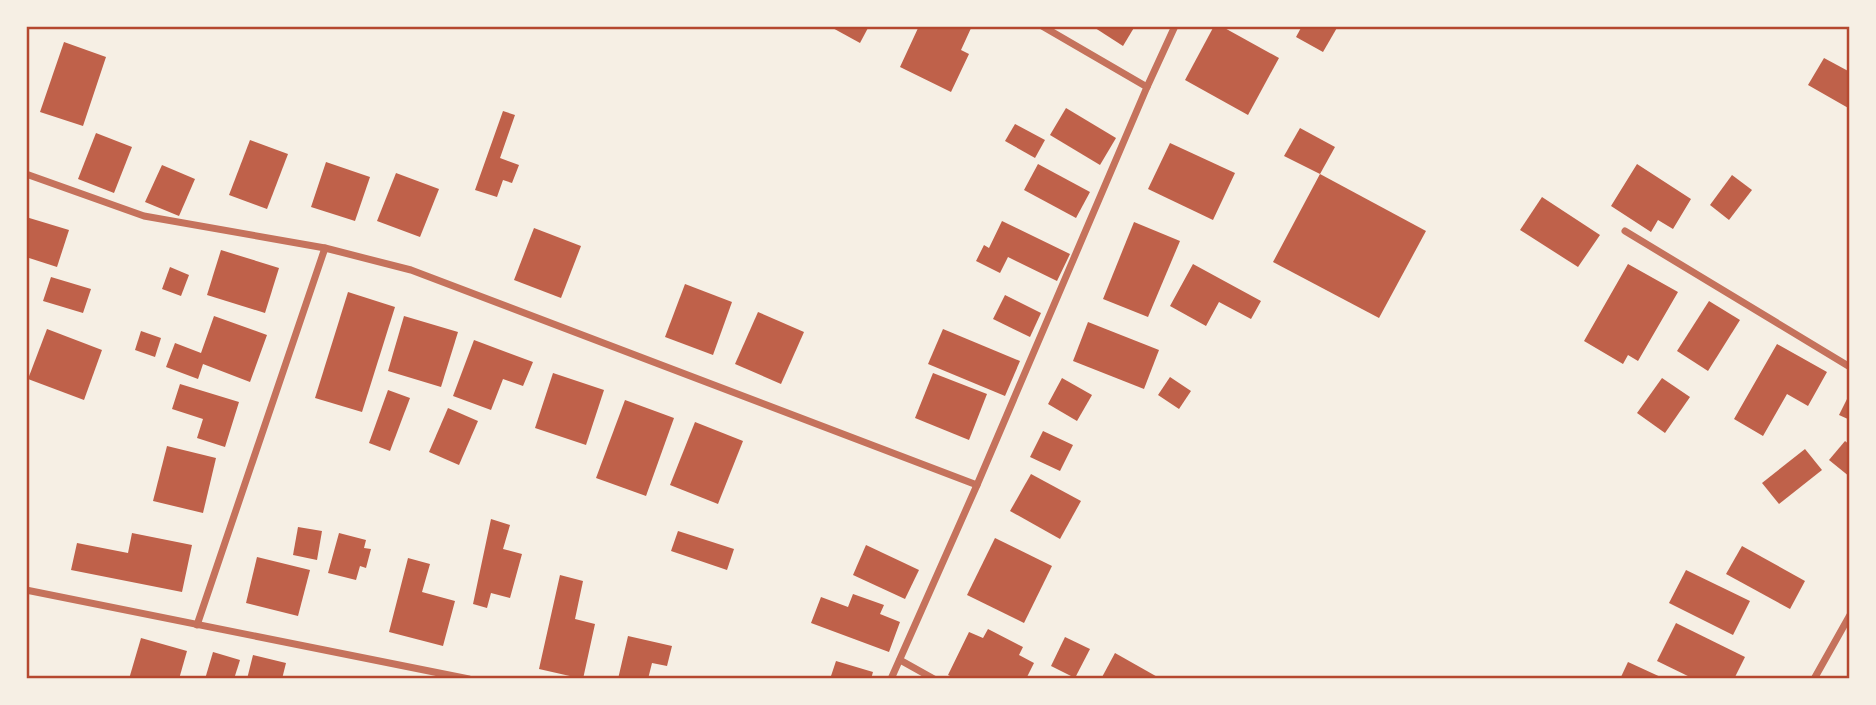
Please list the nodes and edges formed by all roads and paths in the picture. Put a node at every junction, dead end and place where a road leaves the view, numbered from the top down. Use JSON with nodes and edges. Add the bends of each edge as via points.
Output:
{"nodes":[{"id":1,"x":1042,"y":26,"type":"edge"},
{"id":2,"x":1175,"y":26,"type":"edge"},
{"id":3,"x":1147,"y":87,"type":"junction"},
{"id":4,"x":26,"y":174,"type":"edge"},
{"id":5,"x":1625,"y":231,"type":"dead end"},
{"id":6,"x":325,"y":248,"type":"junction"},
{"id":7,"x":1850,"y":367,"type":"edge"},
{"id":8,"x":977,"y":485,"type":"junction"},
{"id":9,"x":26,"y":590,"type":"edge"},
{"id":10,"x":1850,"y":615,"type":"edge"},
{"id":11,"x":197,"y":625,"type":"junction"},
{"id":12,"x":900,"y":660,"type":"junction"},
{"id":13,"x":469,"y":679,"type":"edge"},
{"id":14,"x":891,"y":679,"type":"edge"},
{"id":15,"x":934,"y":679,"type":"edge"},
{"id":16,"x":1814,"y":679,"type":"edge"}],
"edges":[{"from":1,"to":3,"type":"street"},
{"from":2,"to":3,"type":"street"},
{"from":3,"to":8,"type":"street"},
{"from":4,"to":6,"type":"street","via":[[144,216]]},
{"from":5,"to":7,"type":"street"},
{"from":6,"to":8,"type":"street","via":[[411,270]]},
{"from":6,"to":11,"type":"street"},
{"from":8,"to":12,"type":"street"},
{"from":9,"to":11,"type":"street"},
{"from":10,"to":16,"type":"street"},
{"from":11,"to":13,"type":"street"},
{"from":12,"to":14,"type":"street"},
{"from":12,"to":15,"type":"street"}]}
